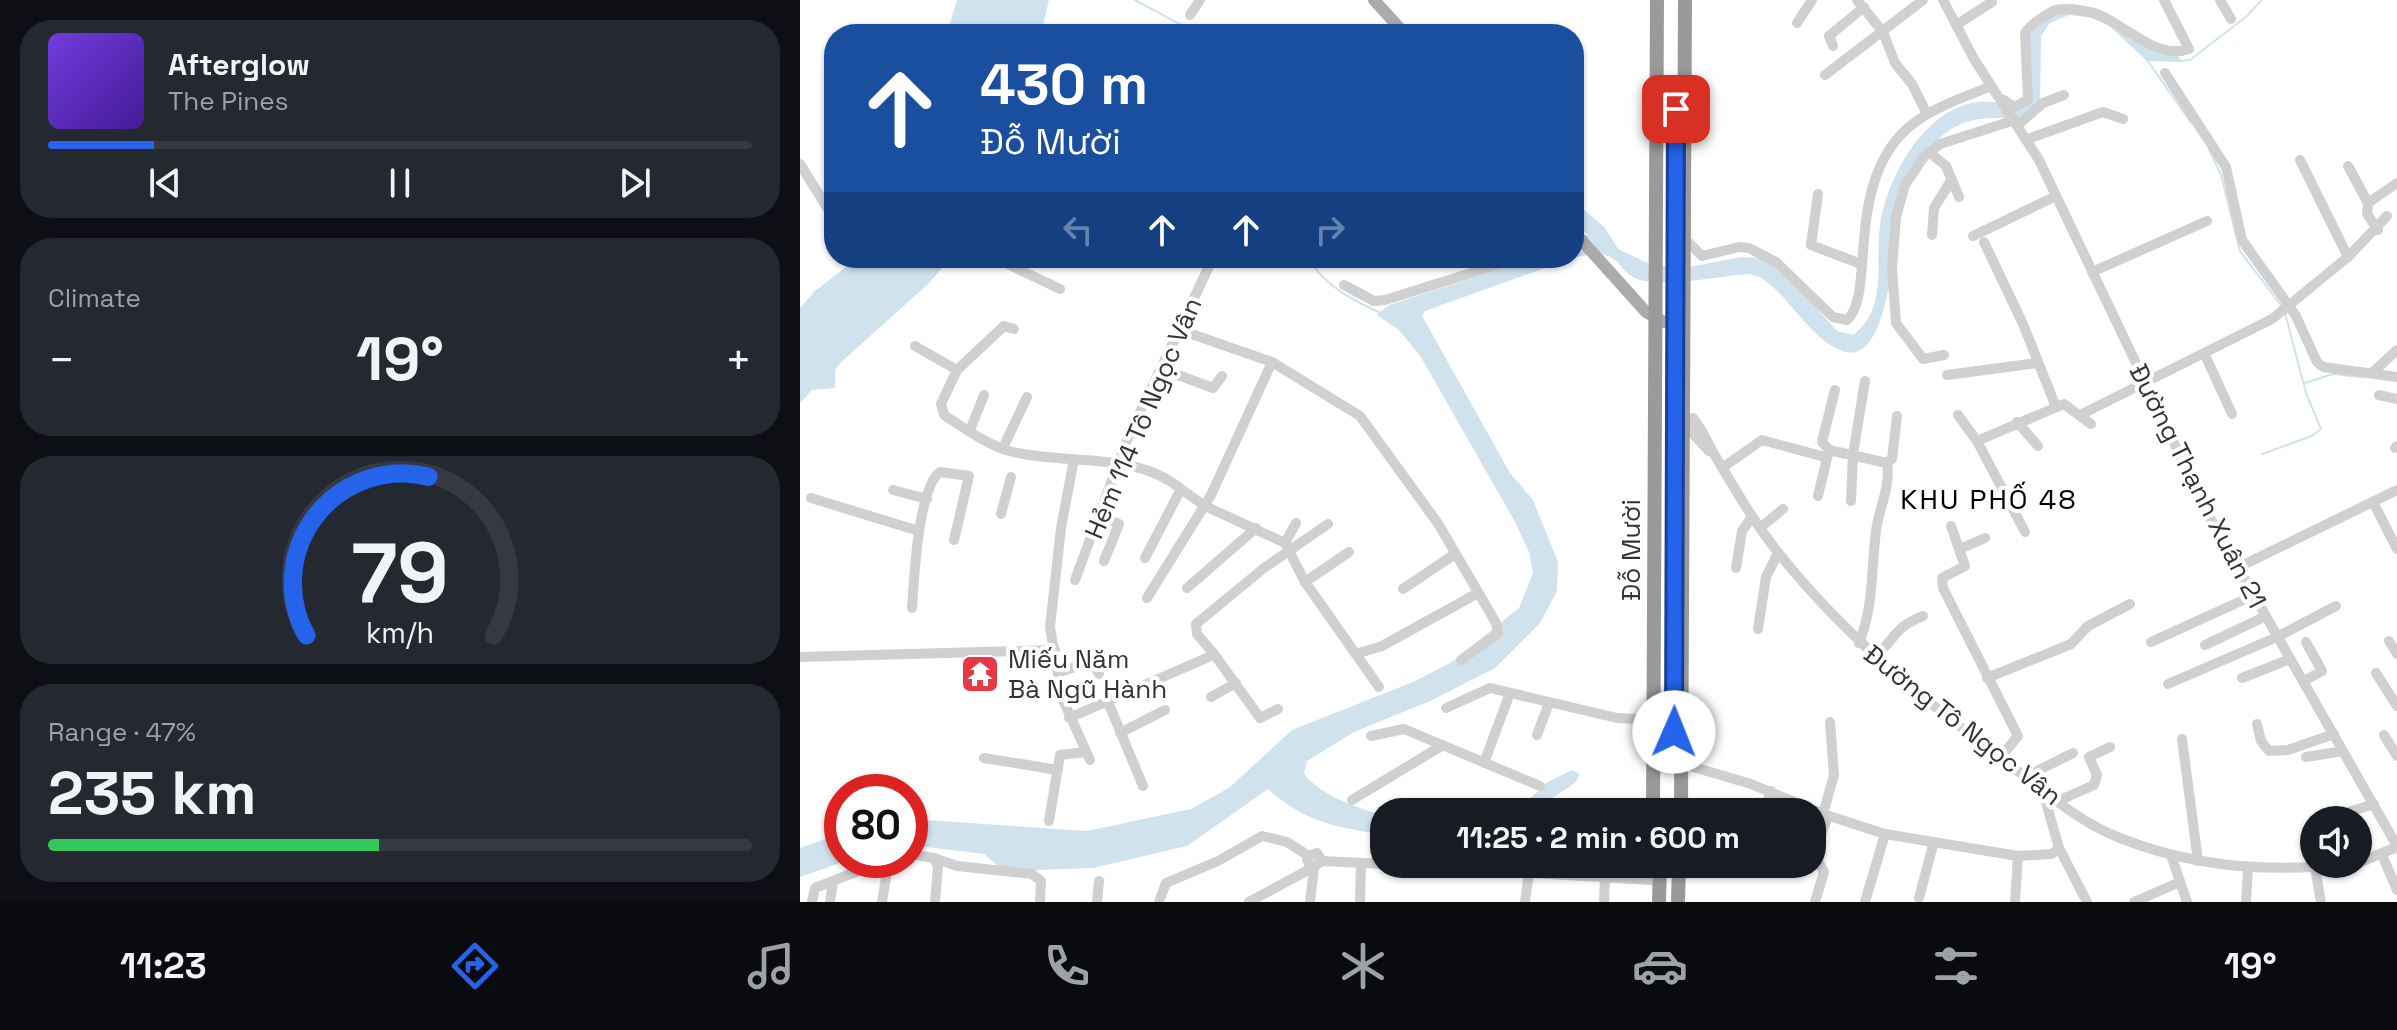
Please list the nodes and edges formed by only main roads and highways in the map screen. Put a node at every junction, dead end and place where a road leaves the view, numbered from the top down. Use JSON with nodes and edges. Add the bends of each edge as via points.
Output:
{"nodes":[{"id":1,"x":1374,"y":0,"type":"edge"},
{"id":2,"x":1657,"y":0,"type":"edge"},
{"id":3,"x":1666,"y":0,"type":"edge"},
{"id":4,"x":1678,"y":0,"type":"edge"},
{"id":5,"x":1685,"y":0,"type":"edge"},
{"id":6,"x":1662,"y":21,"type":"junction"},
{"id":7,"x":1396,"y":24,"type":"edge"},
{"id":8,"x":1584,"y":243,"type":"edge"},
{"id":9,"x":1669,"y":264,"type":"junction"},
{"id":10,"x":1669,"y":289,"type":"junction"},
{"id":11,"x":1659,"y":320,"type":"junction"},
{"id":12,"x":1674,"y":421,"type":"junction"},
{"id":13,"x":1653,"y":798,"type":"edge"},
{"id":14,"x":1661,"y":798,"type":"edge"},
{"id":15,"x":1673,"y":798,"type":"edge"},
{"id":16,"x":1682,"y":798,"type":"edge"},
{"id":17,"x":1671,"y":878,"type":"edge"},
{"id":18,"x":1679,"y":878,"type":"edge"},
{"id":19,"x":1655,"y":880,"type":"joint"},
{"id":20,"x":1651,"y":902,"type":"edge"},
{"id":21,"x":1659,"y":902,"type":"edge"},
{"id":22,"x":1670,"y":902,"type":"edge"},
{"id":23,"x":1678,"y":902,"type":"edge"}],
"edges":[{"from":1,"to":7,"type":"main road"},
{"from":2,"to":6,"type":"highway"},
{"from":3,"to":6,"type":"highway"},
{"from":4,"to":9,"type":"highway"},
{"from":5,"to":9,"type":"highway","via":[[1684,238]]},
{"from":6,"to":9,"type":"highway"},
{"from":8,"to":11,"type":"main road"},
{"from":9,"to":10,"type":"highway"},
{"from":10,"to":11,"type":"highway","name":"Đỗ Mười"},
{"from":10,"to":12,"type":"highway","name":"Đỗ Mười","via":[[1678,399]]},
{"from":11,"to":12,"type":"highway","name":"Đỗ Mười"},
{"from":12,"to":13,"type":"highway","name":"Đỗ Mười"},
{"from":12,"to":14,"type":"highway","name":"Đỗ Mười"},
{"from":12,"to":15,"type":"highway","name":"Đỗ Mười"},
{"from":12,"to":16,"type":"highway","name":"Đỗ Mười"},
{"from":17,"to":22,"type":"highway"},
{"from":18,"to":23,"type":"highway"},
{"from":19,"to":20,"type":"highway"},
{"from":19,"to":21,"type":"highway"}]}
